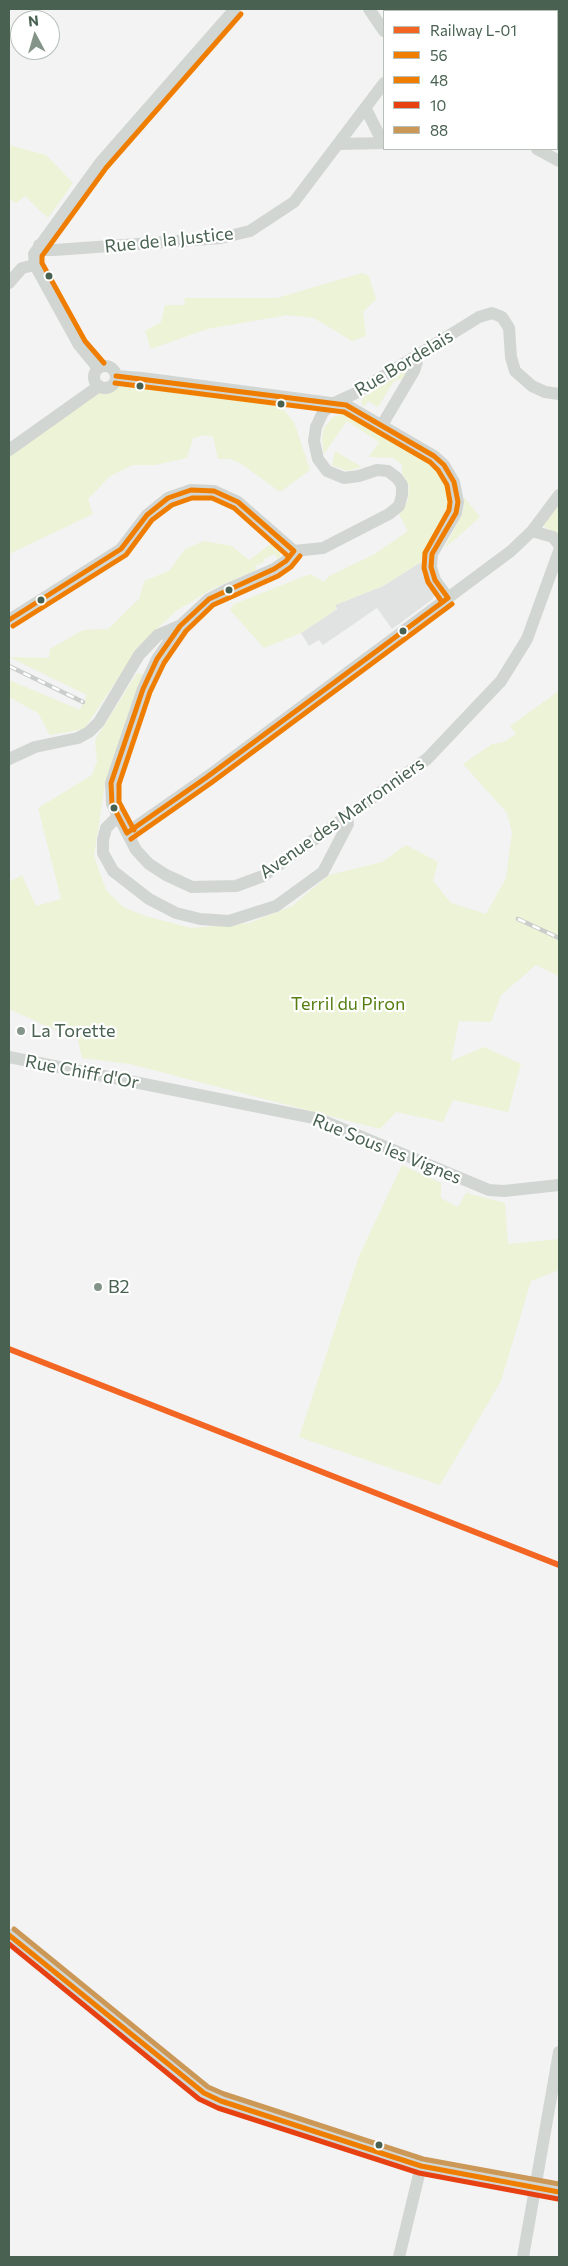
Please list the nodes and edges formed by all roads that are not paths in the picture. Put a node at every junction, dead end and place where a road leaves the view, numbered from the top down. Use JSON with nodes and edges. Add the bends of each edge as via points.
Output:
{"nodes":[{"id":1,"x":235,"y":9,"type":"edge"},
{"id":2,"x":369,"y":9,"type":"edge"},
{"id":3,"x":383,"y":30,"type":"edge"},
{"id":4,"x":383,"y":84,"type":"edge"},
{"id":5,"x":366,"y":109,"type":"junction"},
{"id":6,"x":383,"y":143,"type":"edge"},
{"id":7,"x":340,"y":144,"type":"junction"},
{"id":8,"x":539,"y":150,"type":"edge"},
{"id":9,"x":559,"y":161,"type":"edge"},
{"id":10,"x":39,"y":245,"type":"junction"},
{"id":11,"x":35,"y":265,"type":"junction"},
{"id":12,"x":9,"y":284,"type":"edge"},
{"id":13,"x":414,"y":358,"type":"junction"},
{"id":14,"x":98,"y":368,"type":"junction"},
{"id":15,"x":116,"y":376,"type":"junction"},
{"id":16,"x":99,"y":386,"type":"junction"},
{"id":17,"x":559,"y":394,"type":"edge"},
{"id":18,"x":334,"y":403,"type":"junction"},
{"id":19,"x":382,"y":425,"type":"junction"},
{"id":20,"x":9,"y":450,"type":"edge"},
{"id":21,"x":559,"y":495,"type":"edge"},
{"id":22,"x":532,"y":531,"type":"junction"},
{"id":23,"x":559,"y":546,"type":"edge"},
{"id":24,"x":294,"y":551,"type":"junction"},
{"id":25,"x":559,"y":551,"type":"edge"},
{"id":26,"x":448,"y":598,"type":"junction"},
{"id":27,"x":9,"y":620,"type":"edge"},
{"id":28,"x":180,"y":626,"type":"junction"},
{"id":29,"x":9,"y":758,"type":"edge"},
{"id":30,"x":347,"y":816,"type":"junction"},
{"id":31,"x":117,"y":817,"type":"junction"},
{"id":32,"x":127,"y":833,"type":"junction"},
{"id":33,"x":9,"y":1057,"type":"edge"},
{"id":34,"x":156,"y":1087,"type":"joint"},
{"id":35,"x":559,"y":1185,"type":"edge"},
{"id":36,"x":9,"y":1935,"type":"edge"},
{"id":37,"x":559,"y":2052,"type":"edge"},
{"id":38,"x":554,"y":2118,"type":"edge"},
{"id":39,"x":420,"y":2166,"type":"junction"},
{"id":40,"x":536,"y":2188,"type":"junction"},
{"id":41,"x":559,"y":2192,"type":"edge"},
{"id":42,"x":400,"y":2257,"type":"edge"},
{"id":43,"x":523,"y":2257,"type":"edge"}],
"edges":[{"from":1,"to":10,"type":"street","via":[[100,163]]},
{"from":2,"to":3,"type":"street"},
{"from":4,"to":5,"type":"street","name":"Rue de la Justice"},
{"from":5,"to":6,"type":"street"},
{"from":5,"to":7,"type":"street","name":"Rue de la Justice"},
{"from":6,"to":7,"type":"street"},
{"from":7,"to":10,"type":"street","name":"Rue de la Justice","via":[[294,202],[250,231],[231,236],[55,250],[45,250]]},
{"from":8,"to":9,"type":"street"},
{"from":10,"to":11,"type":"street","via":[[34,254]]},
{"from":11,"to":12,"type":"street","via":[[22,268]]},
{"from":11,"to":14,"type":"street","via":[[79,345]]},
{"from":13,"to":17,"type":"street","name":"Rue Bordelais","via":[[479,317],[492,313],[502,317],[509,328],[511,358],[516,371],[532,386]]},
{"from":13,"to":18,"type":"street","name":"Rue Bordelais"},
{"from":13,"to":19,"type":"street","via":[[417,362],[414,371]]},
{"from":14,"to":15,"type":"street","via":[[109,366]]},
{"from":14,"to":16,"type":"street","via":[[93,377]]},
{"from":15,"to":16,"type":"street","via":[[110,387]]},
{"from":15,"to":18,"type":"street"},
{"from":16,"to":20,"type":"street"},
{"from":18,"to":19,"type":"street","via":[[346,405]]},
{"from":18,"to":24,"type":"street","name":"Rue Bordelais","via":[[323,412],[314,441],[318,459],[327,472],[344,478],[377,470],[388,471],[402,485],[402,495],[398,506],[389,514],[348,536],[322,548]]},
{"from":19,"to":26,"type":"street","via":[[434,456],[454,482],[458,502],[456,513],[432,554],[431,567],[435,580]]},
{"from":21,"to":22,"type":"street"},
{"from":22,"to":23,"type":"street","via":[[553,537]]},
{"from":22,"to":26,"type":"street","via":[[511,551]]},
{"from":24,"to":27,"type":"street","via":[[238,502],[214,491],[191,490],[168,498],[147,515],[121,549]]},
{"from":24,"to":28,"type":"street","name":"Avenue des Marronniers","via":[[274,569],[209,599]]},
{"from":25,"to":30,"type":"street","name":"Avenue des Marronniers","via":[[527,639],[501,681],[427,759]]},
{"from":26,"to":32,"type":"street"},
{"from":28,"to":29,"type":"street","via":[[158,635],[139,655],[99,722],[89,732]]},
{"from":28,"to":31,"type":"street","name":"Avenue des Marronniers","via":[[157,659],[111,783],[112,804]]},
{"from":30,"to":31,"type":"street","via":[[348,824],[323,872],[276,906],[229,921],[176,913],[149,899],[114,871],[103,853],[103,840],[106,828]]},
{"from":30,"to":32,"type":"street","name":"Avenue des Marronniers","via":[[263,876],[223,888],[192,887],[166,875],[136,850]]},
{"from":31,"to":32,"type":"street","name":"Avenue des Marronniers"},
{"from":33,"to":34,"type":"street","name":"Rue Chiff d'Or"},
{"from":34,"to":35,"type":"street","name":"Rue Sous les Vignes","via":[[319,1119],[489,1190]]},
{"from":36,"to":39,"type":"street","via":[[204,2092],[221,2101]]},
{"from":37,"to":38,"type":"street"},
{"from":38,"to":40,"type":"street"},
{"from":39,"to":40,"type":"street"},
{"from":39,"to":42,"type":"street"},
{"from":40,"to":41,"type":"street"},
{"from":40,"to":43,"type":"street"}]}
